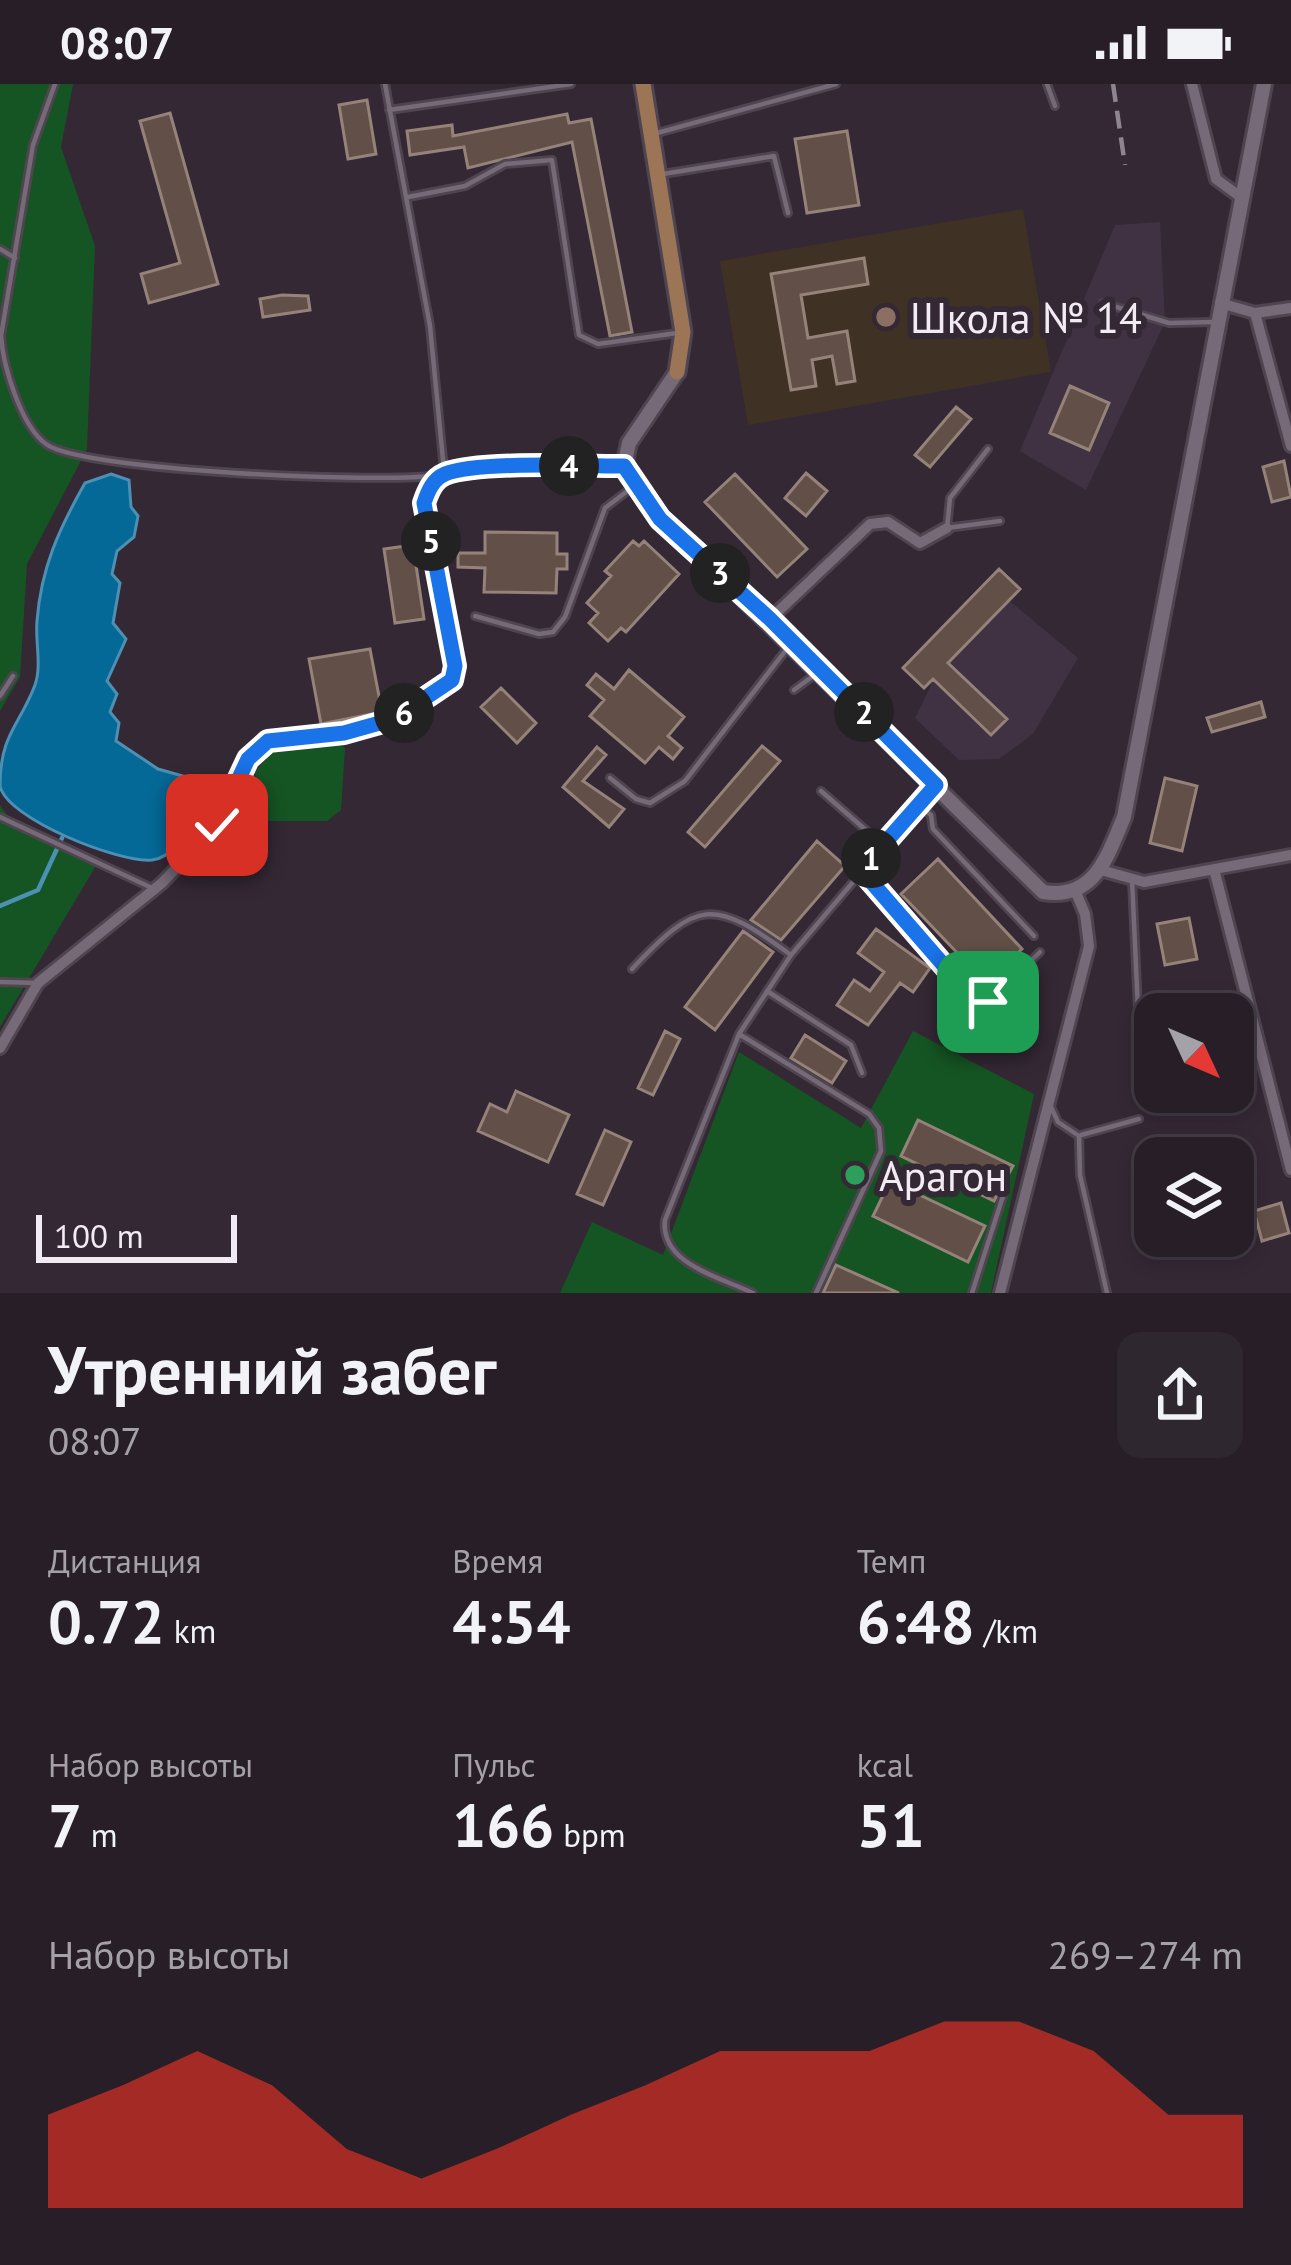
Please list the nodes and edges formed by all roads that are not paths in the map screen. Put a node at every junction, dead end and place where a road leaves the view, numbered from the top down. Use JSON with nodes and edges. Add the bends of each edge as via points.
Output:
{"nodes":[{"id":1,"x":55,"y":84,"type":"edge"},
{"id":2,"x":385,"y":84,"type":"edge"},
{"id":3,"x":571,"y":84,"type":"edge"},
{"id":4,"x":643,"y":84,"type":"edge"},
{"id":5,"x":795,"y":84,"type":"edge"},
{"id":6,"x":836,"y":84,"type":"edge"},
{"id":7,"x":1047,"y":84,"type":"edge"},
{"id":8,"x":1192,"y":84,"type":"edge"},
{"id":9,"x":1264,"y":84,"type":"edge"},
{"id":10,"x":796,"y":97,"type":"junction"},
{"id":11,"x":1055,"y":106,"type":"dead end"},
{"id":12,"x":388,"y":110,"type":"junction"},
{"id":13,"x":651,"y":135,"type":"junction"},
{"id":14,"x":658,"y":175,"type":"junction"},
{"id":15,"x":406,"y":197,"type":"junction"},
{"id":16,"x":1242,"y":198,"type":"junction"},
{"id":17,"x":788,"y":213,"type":"dead end"},
{"id":18,"x":0,"y":249,"type":"edge"},
{"id":19,"x":15,"y":258,"type":"junction"},
{"id":20,"x":1103,"y":303,"type":"dead end"},
{"id":21,"x":1220,"y":303,"type":"junction"},
{"id":22,"x":1291,"y":308,"type":"edge"},
{"id":23,"x":1255,"y":314,"type":"junction"},
{"id":24,"x":1217,"y":322,"type":"junction"},
{"id":25,"x":683,"y":332,"type":"junction"},
{"id":26,"x":1,"y":353,"type":"edge"},
{"id":27,"x":677,"y":372,"type":"joint"},
{"id":28,"x":1291,"y":446,"type":"edge"},
{"id":29,"x":988,"y":449,"type":"dead end"},
{"id":30,"x":624,"y":466,"type":"junction"},
{"id":31,"x":445,"y":474,"type":"junction"},
{"id":32,"x":634,"y":486,"type":"junction"},
{"id":33,"x":1000,"y":521,"type":"dead end"},
{"id":34,"x":947,"y":528,"type":"junction"},
{"id":35,"x":475,"y":616,"type":"dead end"},
{"id":36,"x":770,"y":619,"type":"junction"},
{"id":37,"x":793,"y":642,"type":"junction"},
{"id":38,"x":820,"y":669,"type":"junction"},
{"id":39,"x":13,"y":676,"type":"dead end"},
{"id":40,"x":794,"y":690,"type":"dead end"},
{"id":41,"x":0,"y":696,"type":"edge"},
{"id":42,"x":610,"y":778,"type":"dead end"},
{"id":43,"x":936,"y":785,"type":"junction"},
{"id":44,"x":821,"y":791,"type":"dead end"},
{"id":45,"x":918,"y":805,"type":"junction"},
{"id":46,"x":0,"y":817,"type":"edge"},
{"id":47,"x":883,"y":845,"type":"junction"},
{"id":48,"x":1291,"y":855,"type":"edge"},
{"id":49,"x":1214,"y":869,"type":"junction"},
{"id":50,"x":861,"y":870,"type":"junction"},
{"id":51,"x":1101,"y":870,"type":"junction"},
{"id":52,"x":1132,"y":879,"type":"junction"},
{"id":53,"x":155,"y":889,"type":"junction"},
{"id":54,"x":1075,"y":890,"type":"junction"},
{"id":55,"x":1034,"y":937,"type":"dead end"},
{"id":56,"x":1040,"y":952,"type":"dead end"},
{"id":57,"x":791,"y":955,"type":"junction"},
{"id":58,"x":632,"y":969,"type":"dead end"},
{"id":59,"x":0,"y":982,"type":"edge"},
{"id":60,"x":38,"y":983,"type":"junction"},
{"id":61,"x":767,"y":992,"type":"junction"},
{"id":62,"x":1137,"y":993,"type":"edge"},
{"id":63,"x":739,"y":1034,"type":"junction"},
{"id":64,"x":0,"y":1048,"type":"edge"},
{"id":65,"x":862,"y":1073,"type":"dead end"},
{"id":66,"x":1048,"y":1102,"type":"junction"},
{"id":67,"x":1139,"y":1119,"type":"dead end"},
{"id":68,"x":1079,"y":1136,"type":"junction"},
{"id":69,"x":1291,"y":1170,"type":"edge"},
{"id":70,"x":1004,"y":1192,"type":"dead end"},
{"id":71,"x":753,"y":1293,"type":"edge"},
{"id":72,"x":816,"y":1293,"type":"edge"},
{"id":73,"x":972,"y":1293,"type":"edge"},
{"id":74,"x":1000,"y":1293,"type":"edge"},
{"id":75,"x":1107,"y":1293,"type":"edge"}],
"edges":[{"from":1,"to":19,"type":"lane","via":[[33,145]]},
{"from":2,"to":12,"type":"lane"},
{"from":3,"to":12,"type":"lane"},
{"from":4,"to":13,"type":"main road"},
{"from":5,"to":10,"type":"lane"},
{"from":6,"to":10,"type":"lane"},
{"from":7,"to":11,"type":"lane"},
{"from":8,"to":16,"type":"street","via":[[1216,179]]},
{"from":9,"to":16,"type":"street"},
{"from":10,"to":13,"type":"lane"},
{"from":12,"to":15,"type":"lane"},
{"from":13,"to":14,"type":"main road"},
{"from":14,"to":17,"type":"lane","via":[[774,156]]},
{"from":14,"to":25,"type":"main road"},
{"from":15,"to":25,"type":"lane","via":[[464,187],[505,164],[552,160],[579,335],[598,344]]},
{"from":15,"to":31,"type":"lane"},
{"from":16,"to":21,"type":"street"},
{"from":18,"to":19,"type":"lane"},
{"from":19,"to":26,"type":"lane"},
{"from":20,"to":24,"type":"lane","via":[[1169,323]]},
{"from":21,"to":23,"type":"street"},
{"from":21,"to":24,"type":"street"},
{"from":22,"to":23,"type":"street"},
{"from":23,"to":28,"type":"street"},
{"from":24,"to":51,"type":"street","via":[[1124,817]]},
{"from":25,"to":27,"type":"main road"},
{"from":26,"to":31,"type":"lane","via":[[36,435],[51,448],[149,469]]},
{"from":27,"to":30,"type":"street","via":[[629,442]]},
{"from":29,"to":34,"type":"lane","via":[[950,498]]},
{"from":30,"to":31,"type":"street"},
{"from":30,"to":32,"type":"street"},
{"from":31,"to":53,"type":"street","via":[[424,503],[452,680],[394,719],[268,741],[248,759],[217,825]]},
{"from":32,"to":35,"type":"lane","via":[[604,508],[554,632]]},
{"from":32,"to":36,"type":"street"},
{"from":33,"to":34,"type":"lane"},
{"from":34,"to":36,"type":"street","via":[[920,543],[888,522],[870,524]]},
{"from":36,"to":37,"type":"street"},
{"from":37,"to":38,"type":"street"},
{"from":37,"to":42,"type":"lane","via":[[686,781],[650,802]]},
{"from":38,"to":40,"type":"lane"},
{"from":38,"to":43,"type":"street"},
{"from":39,"to":41,"type":"lane"},
{"from":43,"to":45,"type":"lane"},
{"from":43,"to":54,"type":"street","via":[[1043,892]]},
{"from":44,"to":47,"type":"lane"},
{"from":45,"to":47,"type":"lane"},
{"from":45,"to":55,"type":"lane"},
{"from":46,"to":53,"type":"lane"},
{"from":47,"to":50,"type":"lane"},
{"from":48,"to":49,"type":"street"},
{"from":49,"to":52,"type":"street"},
{"from":49,"to":69,"type":"street"},
{"from":50,"to":56,"type":"lane","via":[[947,969],[988,1002]]},
{"from":50,"to":57,"type":"lane"},
{"from":51,"to":52,"type":"street"},
{"from":51,"to":54,"type":"street"},
{"from":52,"to":62,"type":"lane"},
{"from":53,"to":60,"type":"street"},
{"from":54,"to":66,"type":"street","via":[[1089,946]]},
{"from":57,"to":58,"type":"lane","via":[[730,916],[693,914]]},
{"from":57,"to":61,"type":"lane"},
{"from":59,"to":60,"type":"lane"},
{"from":60,"to":64,"type":"street"},
{"from":61,"to":63,"type":"lane"},
{"from":61,"to":65,"type":"lane","via":[[851,1045]]},
{"from":63,"to":71,"type":"lane","via":[[663,1237],[686,1261]]},
{"from":63,"to":72,"type":"lane","via":[[879,1128],[881,1151]]},
{"from":66,"to":68,"type":"lane","via":[[1058,1122]]},
{"from":66,"to":74,"type":"street"},
{"from":67,"to":68,"type":"lane"},
{"from":68,"to":75,"type":"lane"},
{"from":70,"to":73,"type":"lane"}]}
